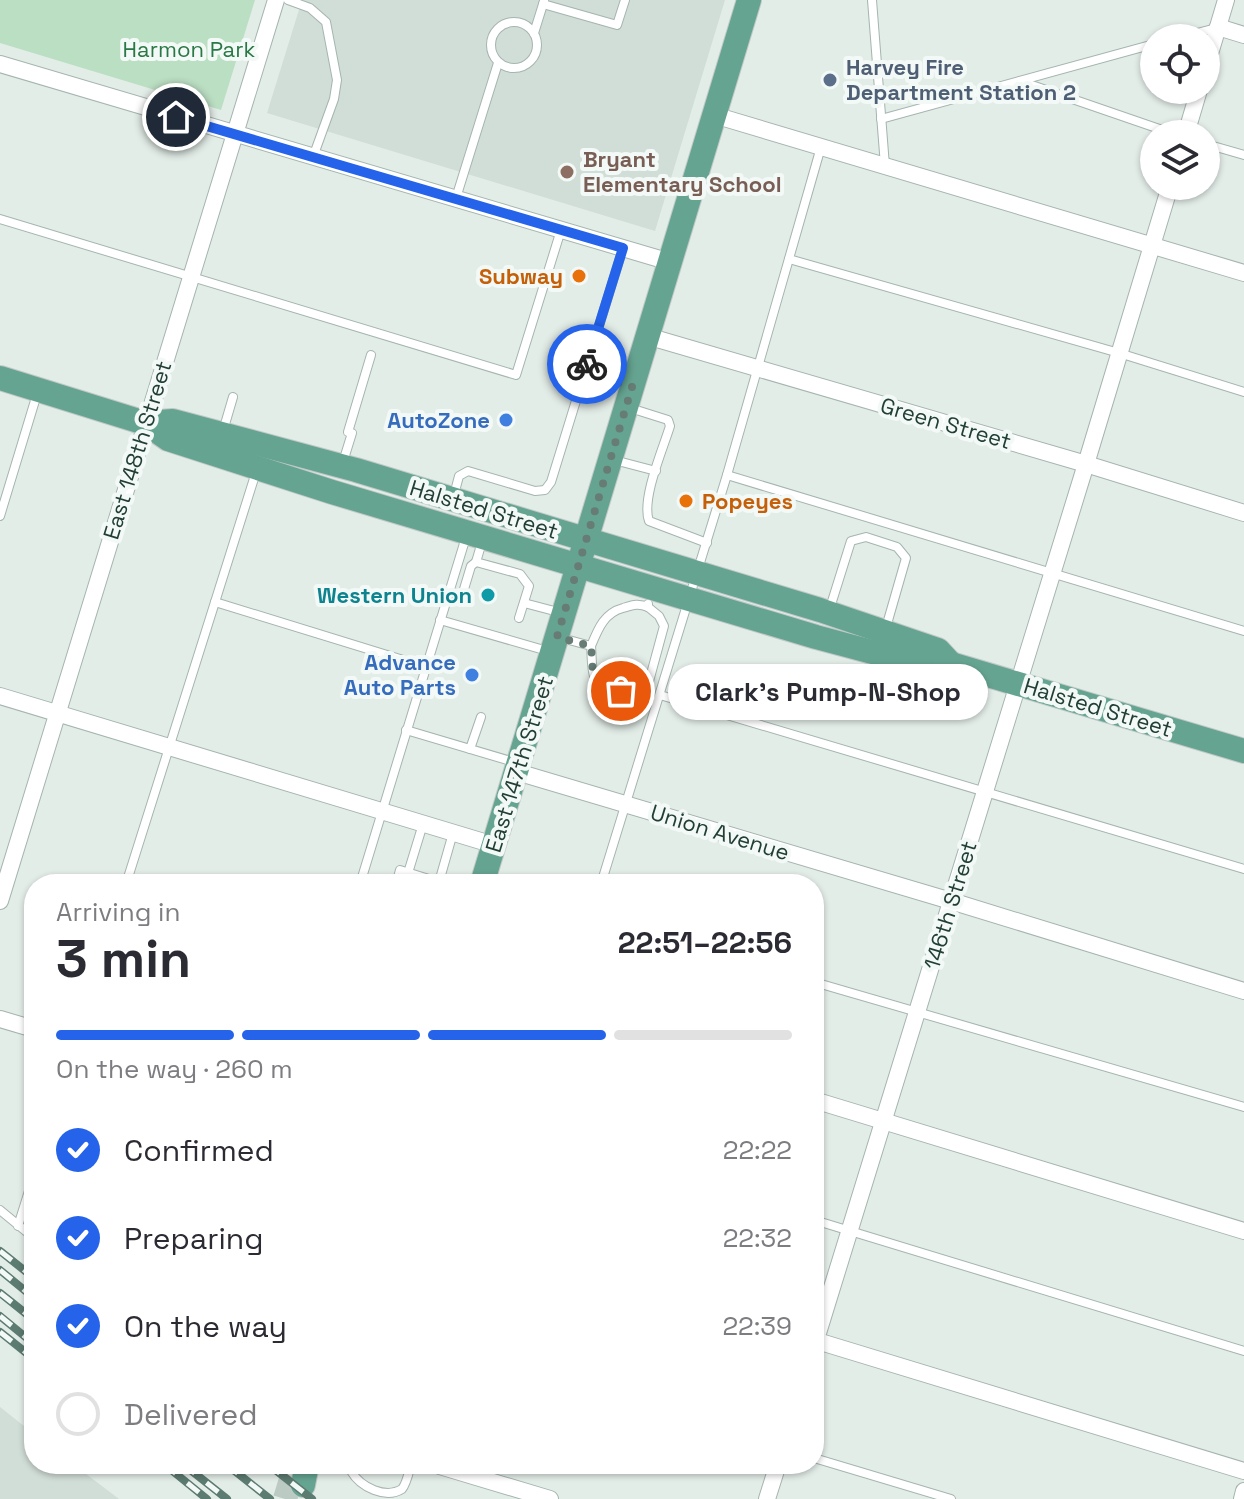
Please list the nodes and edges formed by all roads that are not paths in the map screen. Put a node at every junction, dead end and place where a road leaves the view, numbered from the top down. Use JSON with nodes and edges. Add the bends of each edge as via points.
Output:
{"nodes":[{"id":1,"x":276,"y":0,"type":"edge"},
{"id":2,"x":288,"y":0,"type":"edge"},
{"id":3,"x":625,"y":0,"type":"edge"},
{"id":4,"x":749,"y":0,"type":"edge"},
{"id":5,"x":872,"y":0,"type":"edge"},
{"id":6,"x":1226,"y":0,"type":"edge"},
{"id":7,"x":544,"y":2,"type":"edge"},
{"id":8,"x":1219,"y":24,"type":"edge"},
{"id":9,"x":1220,"y":28,"type":"edge"},
{"id":10,"x":534,"y":33,"type":"junction"},
{"id":11,"x":1244,"y":35,"type":"edge"},
{"id":12,"x":1140,"y":48,"type":"edge"},
{"id":13,"x":498,"y":63,"type":"junction"},
{"id":14,"x":0,"y":64,"type":"edge"},
{"id":15,"x":1019,"y":80,"type":"junction"},
{"id":16,"x":714,"y":115,"type":"junction"},
{"id":17,"x":881,"y":119,"type":"junction"},
{"id":18,"x":1140,"y":122,"type":"edge"},
{"id":19,"x":235,"y":134,"type":"junction"},
{"id":20,"x":821,"y":147,"type":"junction"},
{"id":21,"x":1220,"y":148,"type":"edge"},
{"id":22,"x":1244,"y":155,"type":"edge"},
{"id":23,"x":313,"y":157,"type":"junction"},
{"id":24,"x":885,"y":167,"type":"junction"},
{"id":25,"x":456,"y":199,"type":"junction"},
{"id":26,"x":1166,"y":200,"type":"edge"},
{"id":27,"x":0,"y":219,"type":"edge"},
{"id":28,"x":561,"y":230,"type":"junction"},
{"id":29,"x":1152,"y":245,"type":"junction"},
{"id":30,"x":623,"y":248,"type":"junction"},
{"id":31,"x":789,"y":259,"type":"junction"},
{"id":32,"x":670,"y":262,"type":"junction"},
{"id":33,"x":1244,"y":273,"type":"edge"},
{"id":34,"x":191,"y":276,"type":"junction"},
{"id":35,"x":647,"y":336,"type":"junction"},
{"id":36,"x":1119,"y":353,"type":"junction"},
{"id":37,"x":371,"y":355,"type":"dead end"},
{"id":38,"x":757,"y":369,"type":"junction"},
{"id":39,"x":585,"y":372,"type":"junction"},
{"id":40,"x":0,"y":378,"type":"edge"},
{"id":41,"x":39,"y":390,"type":"junction"},
{"id":42,"x":1244,"y":392,"type":"edge"},
{"id":43,"x":233,"y":397,"type":"dead end"},
{"id":44,"x":629,"y":397,"type":"junction"},
{"id":45,"x":145,"y":423,"type":"junction"},
{"id":46,"x":222,"y":434,"type":"junction"},
{"id":47,"x":610,"y":458,"type":"junction"},
{"id":48,"x":1086,"y":464,"type":"junction"},
{"id":49,"x":341,"y":466,"type":"junction"},
{"id":50,"x":257,"y":468,"type":"junction"},
{"id":51,"x":656,"y":471,"type":"junction"},
{"id":52,"x":727,"y":475,"type":"junction"},
{"id":53,"x":452,"y":499,"type":"junction"},
{"id":54,"x":1244,"y":513,"type":"edge"},
{"id":55,"x":0,"y":516,"type":"edge"},
{"id":56,"x":476,"y":535,"type":"junction"},
{"id":57,"x":586,"y":539,"type":"junction"},
{"id":58,"x":707,"y":543,"type":"junction"},
{"id":59,"x":527,"y":550,"type":"junction"},
{"id":60,"x":476,"y":562,"type":"junction"},
{"id":61,"x":578,"y":565,"type":"junction"},
{"id":62,"x":697,"y":573,"type":"junction"},
{"id":63,"x":1053,"y":573,"type":"junction"},
{"id":64,"x":520,"y":574,"type":"junction"},
{"id":65,"x":651,"y":597,"type":"junction"},
{"id":66,"x":461,"y":599,"type":"dead end"},
{"id":67,"x":689,"y":599,"type":"junction"},
{"id":68,"x":215,"y":602,"type":"junction"},
{"id":69,"x":524,"y":603,"type":"junction"},
{"id":70,"x":829,"y":613,"type":"junction"},
{"id":71,"x":519,"y":618,"type":"dead end"},
{"id":72,"x":440,"y":620,"type":"junction"},
{"id":73,"x":1244,"y":631,"type":"edge"},
{"id":74,"x":884,"y":632,"type":"junction"},
{"id":75,"x":558,"y":634,"type":"junction"},
{"id":76,"x":591,"y":646,"type":"junction"},
{"id":77,"x":951,"y":664,"type":"junction"},
{"id":78,"x":426,"y":667,"type":"junction"},
{"id":79,"x":1018,"y":684,"type":"junction"},
{"id":80,"x":660,"y":695,"type":"junction"},
{"id":81,"x":0,"y":696,"type":"edge"},
{"id":82,"x":57,"y":713,"type":"junction"},
{"id":83,"x":481,"y":717,"type":"dead end"},
{"id":84,"x":406,"y":730,"type":"junction"},
{"id":85,"x":1243,"y":746,"type":"edge"},
{"id":86,"x":169,"y":747,"type":"junction"},
{"id":87,"x":470,"y":749,"type":"junction"},
{"id":88,"x":518,"y":768,"type":"junction"},
{"id":89,"x":985,"y":792,"type":"junction"},
{"id":90,"x":626,"y":804,"type":"junction"},
{"id":91,"x":382,"y":812,"type":"junction"},
{"id":92,"x":423,"y":824,"type":"junction"},
{"id":93,"x":453,"y":833,"type":"junction"},
{"id":94,"x":494,"y":845,"type":"junction"},
{"id":95,"x":1244,"y":869,"type":"edge"},
{"id":96,"x":408,"y":873,"type":"junction"},
{"id":97,"x":129,"y":874,"type":"edge"},
{"id":98,"x":363,"y":874,"type":"edge"},
{"id":99,"x":399,"y":874,"type":"edge"},
{"id":100,"x":411,"y":874,"type":"edge"},
{"id":101,"x":444,"y":874,"type":"edge"},
{"id":102,"x":485,"y":874,"type":"edge"},
{"id":103,"x":604,"y":874,"type":"edge"},
{"id":104,"x":0,"y":901,"type":"edge"},
{"id":105,"x":951,"y":901,"type":"junction"},
{"id":106,"x":824,"y":985,"type":"edge"},
{"id":107,"x":1244,"y":991,"type":"edge"},
{"id":108,"x":917,"y":1011,"type":"junction"},
{"id":109,"x":0,"y":1019,"type":"edge"},
{"id":110,"x":24,"y":1026,"type":"edge"},
{"id":111,"x":824,"y":1103,"type":"edge"},
{"id":112,"x":1244,"y":1107,"type":"edge"},
{"id":113,"x":884,"y":1120,"type":"junction"},
{"id":114,"x":24,"y":1207,"type":"edge"},
{"id":115,"x":0,"y":1210,"type":"edge"},
{"id":116,"x":824,"y":1223,"type":"edge"},
{"id":117,"x":18,"y":1226,"type":"junction"},
{"id":118,"x":24,"y":1230,"type":"edge"},
{"id":119,"x":849,"y":1231,"type":"junction"},
{"id":120,"x":1244,"y":1231,"type":"edge"},
{"id":121,"x":824,"y":1313,"type":"edge"},
{"id":122,"x":824,"y":1346,"type":"edge"},
{"id":123,"x":1244,"y":1351,"type":"edge"},
{"id":124,"x":824,"y":1461,"type":"edge"},
{"id":125,"x":1244,"y":1471,"type":"edge"},
{"id":126,"x":352,"y":1474,"type":"edge"},
{"id":127,"x":408,"y":1474,"type":"edge"},
{"id":128,"x":466,"y":1474,"type":"edge"},
{"id":129,"x":775,"y":1474,"type":"edge"},
{"id":130,"x":1244,"y":1491,"type":"edge"},
{"id":131,"x":550,"y":1499,"type":"edge"},
{"id":132,"x":767,"y":1499,"type":"edge"},
{"id":133,"x":951,"y":1499,"type":"edge"},
{"id":134,"x":1242,"y":1499,"type":"edge"}],
"edges":[{"from":1,"to":19,"type":"street","name":"East 148th Street"},
{"from":2,"to":23,"type":"lane","via":[[310,8],[326,22],[337,80]]},
{"from":3,"to":7,"type":"lane","via":[[617,25]]},
{"from":4,"to":16,"type":"main road","name":"East 147th Street"},
{"from":5,"to":17,"type":"lane"},
{"from":6,"to":8,"type":"street"},
{"from":7,"to":10,"type":"lane"},
{"from":9,"to":11,"type":"street"},
{"from":10,"to":13,"type":"lane","via":[[537,48],[530,62],[517,68]]},
{"from":10,"to":13,"type":"lane","via":[[515,22],[500,26],[491,39]]},
{"from":12,"to":15,"type":"lane"},
{"from":13,"to":25,"type":"lane"},
{"from":14,"to":19,"type":"street"},
{"from":15,"to":17,"type":"lane"},
{"from":15,"to":18,"type":"lane"},
{"from":16,"to":20,"type":"street"},
{"from":16,"to":32,"type":"main road","name":"East 147th Street"},
{"from":17,"to":24,"type":"lane"},
{"from":19,"to":23,"type":"street"},
{"from":19,"to":34,"type":"street","name":"East 148th Street"},
{"from":20,"to":24,"type":"street"},
{"from":20,"to":31,"type":"lane"},
{"from":21,"to":22,"type":"lane"},
{"from":23,"to":25,"type":"street"},
{"from":24,"to":29,"type":"street"},
{"from":25,"to":28,"type":"street"},
{"from":26,"to":29,"type":"street","name":"146th Street"},
{"from":27,"to":34,"type":"lane"},
{"from":28,"to":30,"type":"street"},
{"from":28,"to":34,"type":"lane","via":[[516,375]]},
{"from":29,"to":33,"type":"street"},
{"from":29,"to":36,"type":"street","name":"146th Street"},
{"from":30,"to":32,"type":"street"},
{"from":30,"to":39,"type":"lane"},
{"from":31,"to":36,"type":"lane"},
{"from":31,"to":38,"type":"lane"},
{"from":32,"to":35,"type":"main road","name":"East 147th Street"},
{"from":34,"to":45,"type":"street","name":"East 148th Street"},
{"from":35,"to":38,"type":"street","name":"Green Street"},
{"from":35,"to":44,"type":"main road","name":"East 147th Street"},
{"from":36,"to":42,"type":"lane"},
{"from":36,"to":48,"type":"street","name":"146th Street"},
{"from":37,"to":49,"type":"lane"},
{"from":38,"to":48,"type":"street","name":"Green Street"},
{"from":38,"to":52,"type":"lane"},
{"from":39,"to":44,"type":"lane"},
{"from":39,"to":53,"type":"lane","via":[[545,490],[468,471],[459,476]]},
{"from":40,"to":41,"type":"main road","name":"Halsted Street"},
{"from":41,"to":45,"type":"main road","name":"Halsted Street"},
{"from":41,"to":55,"type":"lane"},
{"from":43,"to":46,"type":"lane"},
{"from":44,"to":47,"type":"main road","name":"East 147th Street"},
{"from":44,"to":51,"type":"lane","via":[[668,420]]},
{"from":45,"to":46,"type":"main road","name":"Halsted Street","via":[[173,421]]},
{"from":45,"to":50,"type":"main road","name":"Halsted Street","via":[[168,439]]},
{"from":45,"to":82,"type":"street","name":"East 148th Street"},
{"from":46,"to":49,"type":"main road","name":"Halsted Street"},
{"from":47,"to":51,"type":"lane"},
{"from":47,"to":57,"type":"main road","name":"East 147th Street"},
{"from":48,"to":54,"type":"street","name":"Green Street"},
{"from":48,"to":63,"type":"street","name":"146th Street"},
{"from":49,"to":53,"type":"main road","name":"Halsted Street"},
{"from":50,"to":56,"type":"main road","name":"Halsted Street"},
{"from":50,"to":68,"type":"lane"},
{"from":51,"to":58,"type":"lane","via":[[647,497],[649,521]]},
{"from":52,"to":58,"type":"lane"},
{"from":52,"to":63,"type":"lane"},
{"from":53,"to":57,"type":"main road","name":"Halsted Street"},
{"from":56,"to":59,"type":"main road","name":"Halsted Street"},
{"from":56,"to":60,"type":"lane"},
{"from":56,"to":72,"type":"lane"},
{"from":57,"to":61,"type":"main road","name":"East 147th Street"},
{"from":57,"to":62,"type":"main road","name":"Halsted Street"},
{"from":58,"to":62,"type":"lane"},
{"from":59,"to":61,"type":"main road","name":"Halsted Street"},
{"from":59,"to":64,"type":"lane"},
{"from":60,"to":64,"type":"lane"},
{"from":60,"to":66,"type":"lane"},
{"from":61,"to":65,"type":"main road","name":"Halsted Street"},
{"from":61,"to":75,"type":"main road","name":"East 147th Street"},
{"from":62,"to":67,"type":"lane"},
{"from":62,"to":70,"type":"main road","name":"Halsted Street"},
{"from":63,"to":73,"type":"lane"},
{"from":63,"to":79,"type":"street","name":"146th Street"},
{"from":64,"to":69,"type":"lane","via":[[529,586]]},
{"from":65,"to":67,"type":"main road","name":"Halsted Street"},
{"from":65,"to":76,"type":"lane","via":[[608,614]]},
{"from":65,"to":76,"type":"lane","via":[[664,626],[644,690],[597,684]]},
{"from":67,"to":77,"type":"main road","name":"Halsted Street","via":[[932,668]]},
{"from":67,"to":80,"type":"lane"},
{"from":68,"to":78,"type":"lane"},
{"from":68,"to":86,"type":"lane"},
{"from":69,"to":71,"type":"lane"},
{"from":69,"to":75,"type":"lane"},
{"from":70,"to":74,"type":"main road","name":"Halsted Street"},
{"from":70,"to":74,"type":"lane","via":[[851,541],[866,537],[897,547],[906,558]]},
{"from":72,"to":75,"type":"lane"},
{"from":72,"to":78,"type":"lane"},
{"from":74,"to":77,"type":"main road","name":"Halsted Street","via":[[938,650]]},
{"from":75,"to":76,"type":"lane"},
{"from":75,"to":88,"type":"main road","name":"East 147th Street"},
{"from":77,"to":79,"type":"main road","name":"Halsted Street"},
{"from":78,"to":84,"type":"lane"},
{"from":79,"to":85,"type":"main road","name":"Halsted Street"},
{"from":79,"to":89,"type":"street","name":"146th Street"},
{"from":80,"to":89,"type":"lane"},
{"from":80,"to":90,"type":"lane"},
{"from":81,"to":82,"type":"street"},
{"from":82,"to":86,"type":"street"},
{"from":82,"to":104,"type":"street","name":"East 148th Street"},
{"from":83,"to":87,"type":"lane"},
{"from":84,"to":87,"type":"lane"},
{"from":84,"to":91,"type":"lane"},
{"from":86,"to":91,"type":"street"},
{"from":86,"to":97,"type":"lane"},
{"from":87,"to":88,"type":"lane"},
{"from":88,"to":90,"type":"street","name":"Union Avenue"},
{"from":88,"to":94,"type":"main road","name":"East 147th Street"},
{"from":89,"to":95,"type":"lane"},
{"from":89,"to":105,"type":"street","name":"146th Street"},
{"from":90,"to":103,"type":"lane"},
{"from":90,"to":105,"type":"street","name":"Union Avenue"},
{"from":91,"to":92,"type":"street"},
{"from":91,"to":98,"type":"lane"},
{"from":92,"to":93,"type":"street"},
{"from":92,"to":96,"type":"lane"},
{"from":93,"to":94,"type":"street"},
{"from":93,"to":101,"type":"lane"},
{"from":94,"to":102,"type":"main road","name":"East 147th Street"},
{"from":96,"to":99,"type":"lane"},
{"from":96,"to":100,"type":"lane"},
{"from":105,"to":107,"type":"street","name":"Union Avenue"},
{"from":105,"to":108,"type":"street","name":"146th Street"},
{"from":106,"to":108,"type":"lane"},
{"from":108,"to":112,"type":"lane"},
{"from":108,"to":113,"type":"street","name":"146th Street"},
{"from":109,"to":110,"type":"street"},
{"from":111,"to":113,"type":"street"},
{"from":113,"to":119,"type":"street","name":"146th Street"},
{"from":113,"to":120,"type":"street"},
{"from":114,"to":117,"type":"lane"},
{"from":115,"to":117,"type":"lane"},
{"from":116,"to":119,"type":"lane"},
{"from":117,"to":118,"type":"lane"},
{"from":119,"to":121,"type":"street","name":"146th Street"},
{"from":119,"to":123,"type":"lane"},
{"from":122,"to":125,"type":"street"},
{"from":124,"to":133,"type":"lane"},
{"from":126,"to":127,"type":"lane","via":[[379,1498],[391,1498],[403,1488]]},
{"from":128,"to":131,"type":"street"},
{"from":129,"to":132,"type":"street"},
{"from":130,"to":134,"type":"street"}]}
